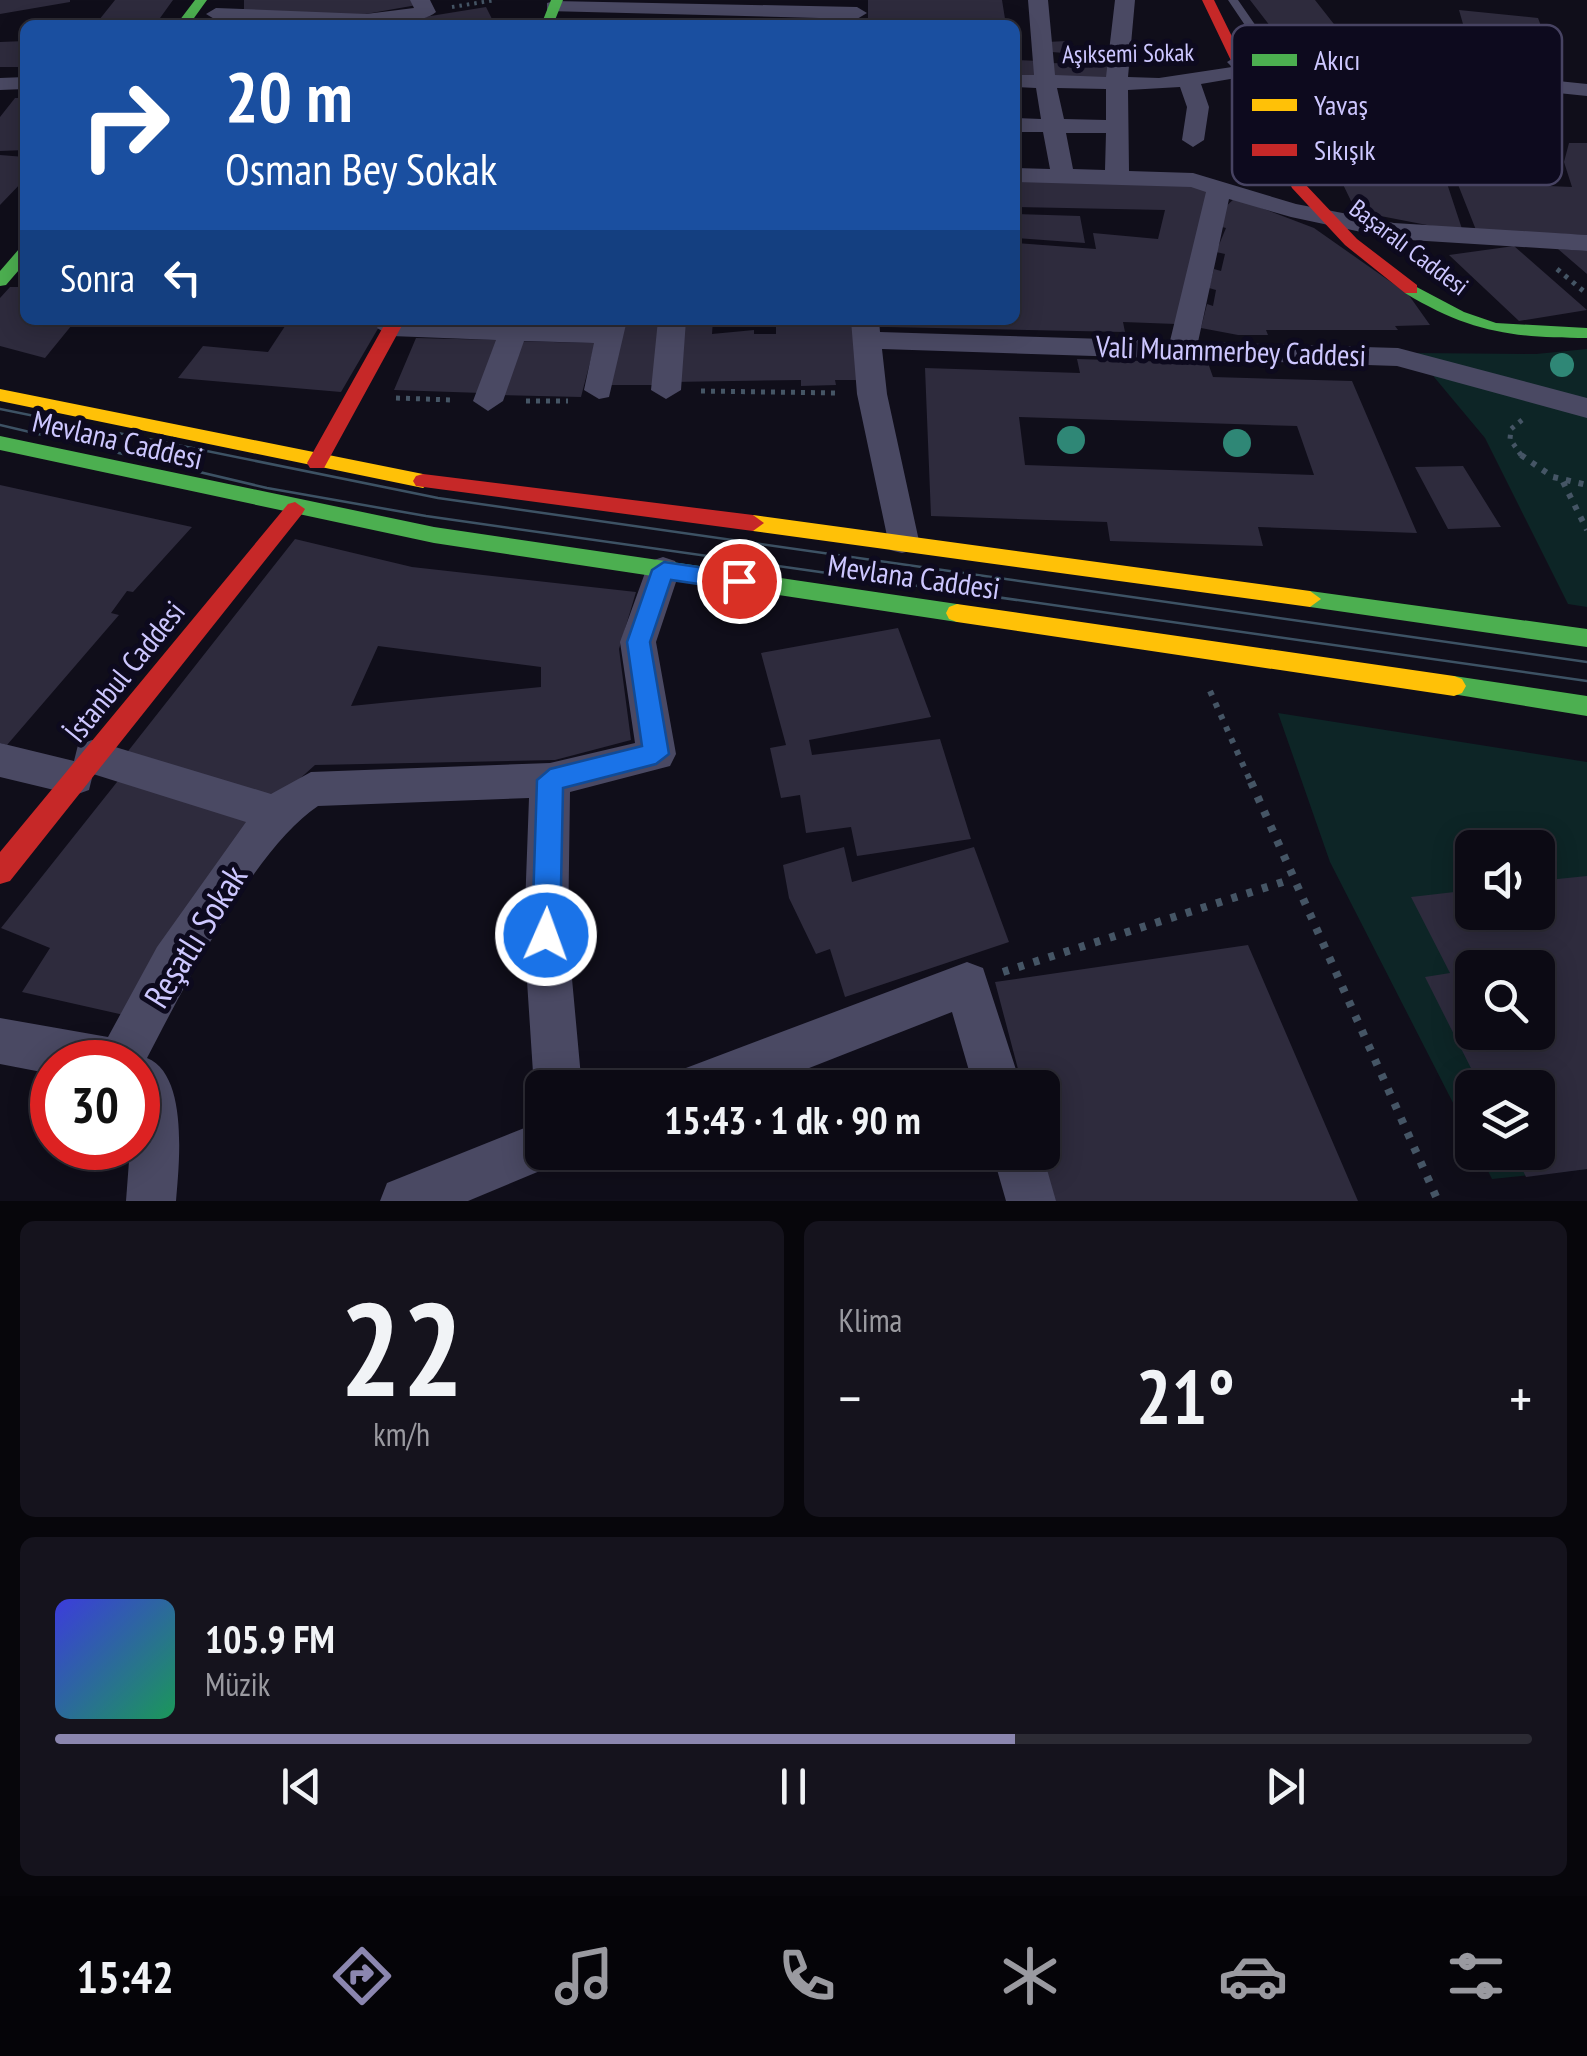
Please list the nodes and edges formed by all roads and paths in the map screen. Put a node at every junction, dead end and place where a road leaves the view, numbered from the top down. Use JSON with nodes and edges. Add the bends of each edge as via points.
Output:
{"nodes":[{"id":1,"x":496,"y":0,"type":"edge"},
{"id":2,"x":1038,"y":0,"type":"edge"},
{"id":3,"x":1125,"y":0,"type":"edge"},
{"id":4,"x":1208,"y":0,"type":"edge"},
{"id":5,"x":1234,"y":0,"type":"edge"},
{"id":6,"x":423,"y":6,"type":"edge"},
{"id":7,"x":212,"y":10,"type":"edge"},
{"id":8,"x":766,"y":12,"type":"edge"},
{"id":9,"x":857,"y":12,"type":"edge"},
{"id":10,"x":551,"y":13,"type":"edge"},
{"id":11,"x":671,"y":15,"type":"edge"},
{"id":12,"x":706,"y":20,"type":"edge"},
{"id":13,"x":1250,"y":25,"type":"edge"},
{"id":14,"x":1232,"y":52,"type":"edge"},
{"id":15,"x":1020,"y":58,"type":"edge"},
{"id":16,"x":1043,"y":59,"type":"junction"},
{"id":17,"x":1116,"y":61,"type":"junction"},
{"id":18,"x":1232,"y":69,"type":"edge"},
{"id":19,"x":1020,"y":81,"type":"edge"},
{"id":20,"x":1048,"y":82,"type":"junction"},
{"id":21,"x":1189,"y":82,"type":"junction"},
{"id":22,"x":1119,"y":84,"type":"junction"},
{"id":23,"x":1562,"y":87,"type":"edge"},
{"id":24,"x":1587,"y":90,"type":"edge"},
{"id":25,"x":1020,"y":125,"type":"edge"},
{"id":26,"x":1056,"y":126,"type":"junction"},
{"id":27,"x":1119,"y":128,"type":"junction"},
{"id":28,"x":1193,"y":140,"type":"dead end"},
{"id":29,"x":1020,"y":176,"type":"edge"},
{"id":30,"x":1062,"y":177,"type":"junction"},
{"id":31,"x":1117,"y":178,"type":"junction"},
{"id":32,"x":1297,"y":185,"type":"edge"},
{"id":33,"x":1219,"y":187,"type":"junction"},
{"id":34,"x":1324,"y":218,"type":"junction"},
{"id":35,"x":1587,"y":243,"type":"edge"},
{"id":36,"x":12,"y":245,"type":"edge"},
{"id":37,"x":10,"y":279,"type":"edge"},
{"id":38,"x":392,"y":325,"type":"edge"},
{"id":39,"x":433,"y":325,"type":"edge"},
{"id":40,"x":672,"y":325,"type":"edge"},
{"id":41,"x":1474,"y":326,"type":"junction"},
{"id":42,"x":514,"y":327,"type":"edge"},
{"id":43,"x":612,"y":328,"type":"edge"},
{"id":44,"x":866,"y":330,"type":"edge"},
{"id":45,"x":1587,"y":333,"type":"edge"},
{"id":46,"x":1183,"y":346,"type":"junction"},
{"id":47,"x":1468,"y":372,"type":"junction"},
{"id":48,"x":599,"y":390,"type":"dead end"},
{"id":49,"x":666,"y":390,"type":"dead end"},
{"id":50,"x":0,"y":395,"type":"edge"},
{"id":51,"x":488,"y":400,"type":"dead end"},
{"id":52,"x":1587,"y":408,"type":"edge"},
{"id":53,"x":1519,"y":421,"type":"dead end"},
{"id":54,"x":0,"y":443,"type":"edge"},
{"id":55,"x":317,"y":464,"type":"junction"},
{"id":56,"x":1563,"y":481,"type":"junction"},
{"id":57,"x":1587,"y":484,"type":"edge"},
{"id":58,"x":295,"y":508,"type":"junction"},
{"id":59,"x":1587,"y":530,"type":"edge"},
{"id":60,"x":902,"y":541,"type":"junction"},
{"id":61,"x":664,"y":570,"type":"junction"},
{"id":62,"x":1587,"y":638,"type":"edge"},
{"id":63,"x":1191,"y":647,"type":"junction"},
{"id":64,"x":1587,"y":706,"type":"edge"},
{"id":65,"x":0,"y":760,"type":"edge"},
{"id":66,"x":84,"y":768,"type":"junction"},
{"id":67,"x":550,"y":780,"type":"junction"},
{"id":68,"x":275,"y":813,"type":"junction"},
{"id":69,"x":0,"y":872,"type":"edge"},
{"id":70,"x":1292,"y":878,"type":"junction"},
{"id":71,"x":967,"y":984,"type":"junction"},
{"id":72,"x":129,"y":1040,"type":"edge"},
{"id":73,"x":0,"y":1041,"type":"edge"},
{"id":74,"x":30,"y":1046,"type":"edge"},
{"id":75,"x":557,"y":1070,"type":"edge"},
{"id":76,"x":742,"y":1070,"type":"edge"},
{"id":77,"x":993,"y":1070,"type":"edge"},
{"id":78,"x":525,"y":1157,"type":"edge"},
{"id":79,"x":152,"y":1170,"type":"edge"},
{"id":80,"x":1022,"y":1170,"type":"edge"},
{"id":81,"x":478,"y":1186,"type":"edge"},
{"id":82,"x":152,"y":1201,"type":"edge"},
{"id":83,"x":405,"y":1201,"type":"edge"},
{"id":84,"x":1031,"y":1201,"type":"edge"},
{"id":85,"x":1438,"y":1201,"type":"edge"}],
"edges":[{"from":1,"to":6,"type":"path"},
{"from":2,"to":16,"type":"street"},
{"from":3,"to":17,"type":"street"},
{"from":4,"to":14,"type":"main road","name":"Başaralı Caddesi"},
{"from":5,"to":13,"type":"lane"},
{"from":6,"to":7,"type":"street","via":[[366,20]]},
{"from":8,"to":9,"type":"street"},
{"from":8,"to":11,"type":"street"},
{"from":10,"to":11,"type":"street"},
{"from":11,"to":12,"type":"street"},
{"from":15,"to":16,"type":"street"},
{"from":16,"to":17,"type":"street"},
{"from":16,"to":20,"type":"street"},
{"from":17,"to":22,"type":"street"},
{"from":18,"to":21,"type":"street","name":"Aşıksemi Sokak"},
{"from":19,"to":20,"type":"street","name":"Aşıksemi Sokak"},
{"from":20,"to":22,"type":"street","name":"Aşıksemi Sokak"},
{"from":20,"to":26,"type":"street"},
{"from":21,"to":22,"type":"street","name":"Aşıksemi Sokak"},
{"from":21,"to":28,"type":"street","via":[[1198,106]]},
{"from":22,"to":27,"type":"street"},
{"from":23,"to":24,"type":"street","name":"Aşıksemi Sokak"},
{"from":25,"to":26,"type":"street"},
{"from":26,"to":27,"type":"street"},
{"from":26,"to":30,"type":"street"},
{"from":27,"to":31,"type":"street"},
{"from":29,"to":30,"type":"street"},
{"from":30,"to":31,"type":"street"},
{"from":31,"to":33,"type":"street"},
{"from":32,"to":34,"type":"main road","name":"Başaralı Caddesi"},
{"from":33,"to":34,"type":"street"},
{"from":33,"to":46,"type":"street"},
{"from":34,"to":35,"type":"street","via":[[1425,236]]},
{"from":34,"to":41,"type":"main road","name":"Başaralı Caddesi","via":[[1386,270]]},
{"from":36,"to":37,"type":"main road"},
{"from":38,"to":55,"type":"main road"},
{"from":39,"to":42,"type":"street"},
{"from":40,"to":49,"type":"street"},
{"from":41,"to":45,"type":"main road","name":"Başaralı Caddesi"},
{"from":41,"to":47,"type":"street"},
{"from":42,"to":43,"type":"street"},
{"from":42,"to":51,"type":"street"},
{"from":43,"to":48,"type":"street"},
{"from":44,"to":46,"type":"street","name":"Vali Muammerbey Caddesi"},
{"from":44,"to":60,"type":"street"},
{"from":46,"to":47,"type":"street","name":"Vali Muammerbey Caddesi","via":[[1398,356]]},
{"from":47,"to":52,"type":"street","name":"Vali Muammerbey Caddesi"},
{"from":50,"to":55,"type":"main road","name":"Mevlana Caddesi"},
{"from":53,"to":56,"type":"path","via":[[1510,440],[1516,452]]},
{"from":54,"to":58,"type":"main road","name":"Mevlana Caddesi"},
{"from":55,"to":60,"type":"main road","name":"Mevlana Caddesi"},
{"from":56,"to":57,"type":"path"},
{"from":56,"to":59,"type":"path"},
{"from":58,"to":61,"type":"main road","name":"Mevlana Caddesi"},
{"from":58,"to":66,"type":"main road","name":"İstanbul Caddesi"},
{"from":60,"to":62,"type":"main road","name":"Mevlana Caddesi"},
{"from":61,"to":63,"type":"main road","name":"Mevlana Caddesi"},
{"from":61,"to":67,"type":"street","via":[[638,642],[656,754]]},
{"from":63,"to":64,"type":"main road","name":"Mevlana Caddesi"},
{"from":63,"to":70,"type":"path"},
{"from":65,"to":66,"type":"street"},
{"from":66,"to":68,"type":"street"},
{"from":66,"to":69,"type":"main road","name":"İstanbul Caddesi"},
{"from":67,"to":68,"type":"street","via":[[310,789]]},
{"from":67,"to":75,"type":"street","via":[[546,935]]},
{"from":68,"to":72,"type":"street","name":"Reşatlı Sokak","via":[[173,962]]},
{"from":70,"to":71,"type":"path"},
{"from":70,"to":85,"type":"path"},
{"from":71,"to":76,"type":"street"},
{"from":71,"to":77,"type":"street"},
{"from":73,"to":74,"type":"street"},
{"from":78,"to":81,"type":"street"},
{"from":79,"to":82,"type":"street"},
{"from":80,"to":84,"type":"street"},
{"from":81,"to":83,"type":"street"}]}
